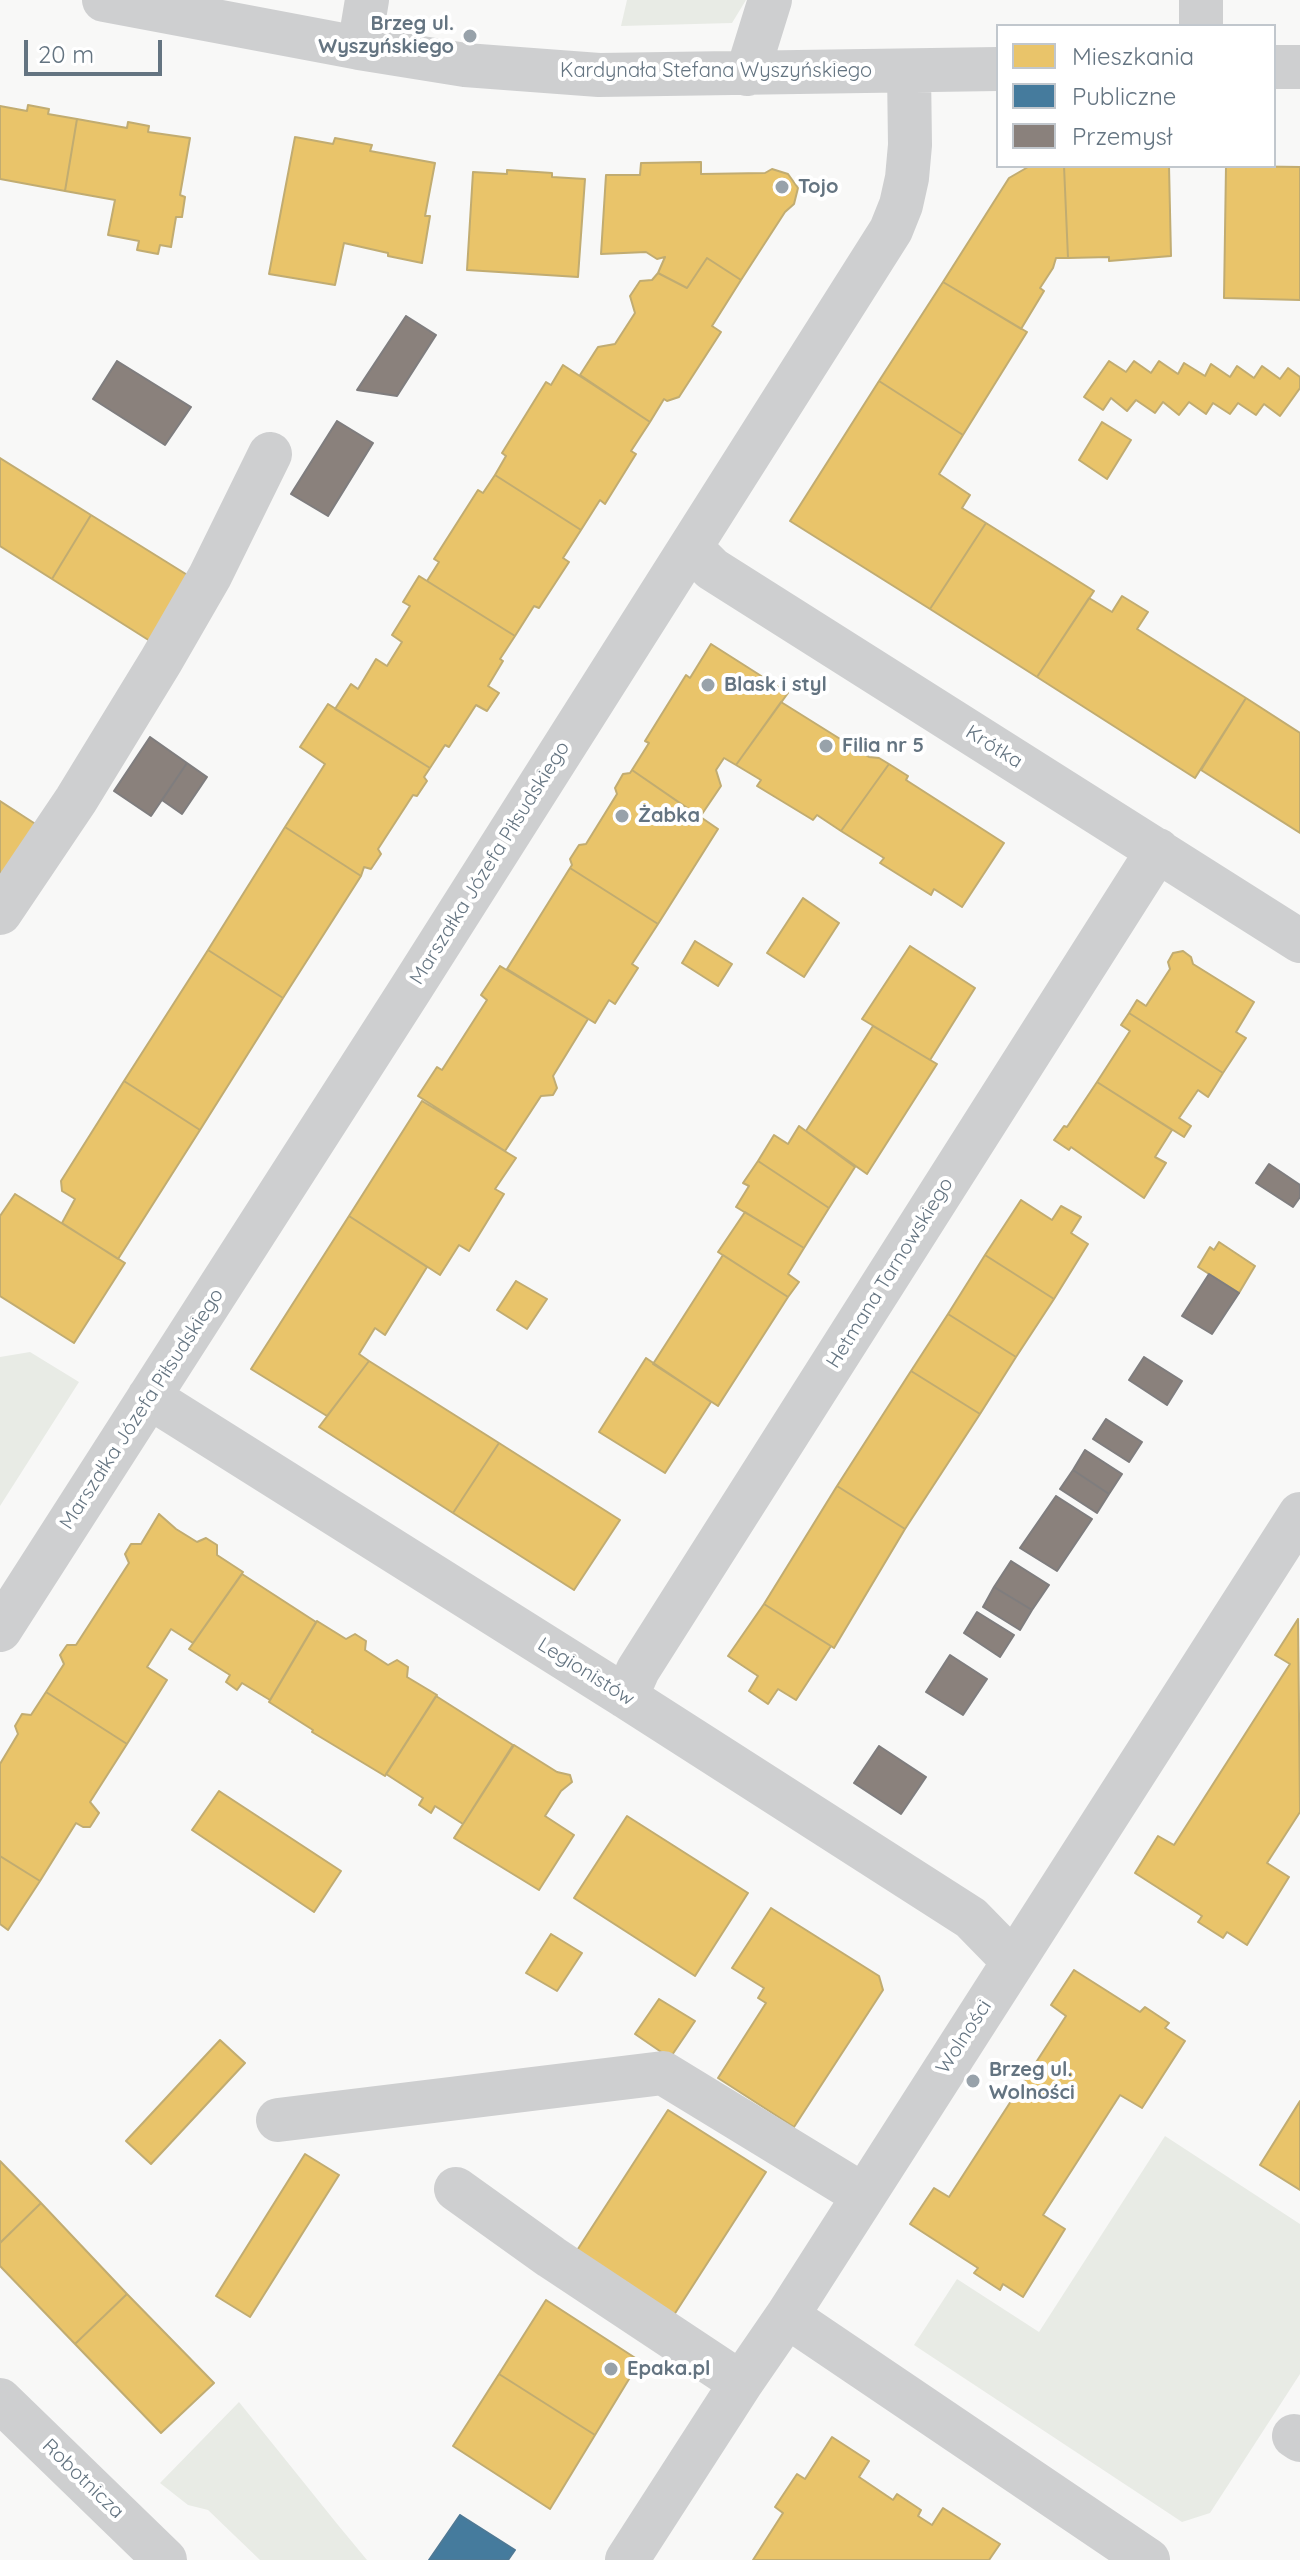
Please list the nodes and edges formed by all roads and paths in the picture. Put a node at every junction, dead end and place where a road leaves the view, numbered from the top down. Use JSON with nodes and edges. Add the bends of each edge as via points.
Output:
{"nodes":[{"id":1,"x":104,"y":0,"type":"edge"},
{"id":2,"x":367,"y":0,"type":"edge"},
{"id":3,"x":770,"y":0,"type":"edge"},
{"id":4,"x":1201,"y":0,"type":"edge"},
{"id":5,"x":1201,"y":24,"type":"edge"},
{"id":6,"x":359,"y":48,"type":"junction"},
{"id":7,"x":1276,"y":67,"type":"edge"},
{"id":8,"x":1300,"y":67,"type":"edge"},
{"id":9,"x":996,"y":69,"type":"edge"},
{"id":10,"x":909,"y":71,"type":"junction"},
{"id":11,"x":747,"y":74,"type":"junction"},
{"id":12,"x":270,"y":454,"type":"dead end"},
{"id":13,"x":691,"y":548,"type":"junction"},
{"id":14,"x":1158,"y":850,"type":"junction"},
{"id":15,"x":0,"y":913,"type":"edge"},
{"id":16,"x":1300,"y":941,"type":"edge"},
{"id":17,"x":149,"y":1397,"type":"junction"},
{"id":18,"x":1300,"y":1514,"type":"edge"},
{"id":19,"x":0,"y":1630,"type":"edge"},
{"id":20,"x":626,"y":1697,"type":"junction"},
{"id":21,"x":1013,"y":1961,"type":"junction"},
{"id":22,"x":278,"y":2120,"type":"dead end"},
{"id":23,"x":456,"y":2189,"type":"dead end"},
{"id":24,"x":863,"y":2195,"type":"junction"},
{"id":25,"x":787,"y":2316,"type":"junction"},
{"id":26,"x":741,"y":2383,"type":"junction"},
{"id":27,"x":0,"y":2400,"type":"edge"},
{"id":28,"x":165,"y":2560,"type":"edge"},
{"id":29,"x":627,"y":2560,"type":"edge"},
{"id":30,"x":1148,"y":2560,"type":"edge"}],
"edges":[{"from":1,"to":6,"type":"street","name":"Kardynała Stefana Wyszyńskiego"},
{"from":2,"to":6,"type":"street"},
{"from":3,"to":11,"type":"street"},
{"from":4,"to":5,"type":"street"},
{"from":6,"to":11,"type":"street","name":"Kardynała Stefana Wyszyńskiego","via":[[465,65],[599,75]]},
{"from":7,"to":8,"type":"street"},
{"from":9,"to":10,"type":"street","name":"Kardynała Stefana Wyszyńskiego"},
{"from":10,"to":11,"type":"street","name":"Kardynała Stefana Wyszyńskiego"},
{"from":10,"to":13,"type":"street","name":"Marszałka Józefa Piłsudskiego","via":[[907,178],[891,230]]},
{"from":12,"to":15,"type":"street","via":[[165,655]]},
{"from":13,"to":14,"type":"street","name":"Krótka","via":[[712,569]]},
{"from":13,"to":17,"type":"street","name":"Marszałka Józefa Piłsudskiego"},
{"from":14,"to":16,"type":"street","name":"Krótka"},
{"from":14,"to":20,"type":"street","name":"Hetmana Tarnowskiego","via":[[638,1670]]},
{"from":17,"to":19,"type":"street","name":"Marszałka Józefa Piłsudskiego"},
{"from":17,"to":20,"type":"street","name":"Legionistów"},
{"from":18,"to":21,"type":"street","name":"Wolności"},
{"from":20,"to":21,"type":"street","name":"Legionistów","via":[[971,1918]]},
{"from":21,"to":24,"type":"street","name":"Wolności"},
{"from":22,"to":24,"type":"street","via":[[663,2073]]},
{"from":23,"to":26,"type":"street"},
{"from":24,"to":25,"type":"street","name":"Wolności"},
{"from":25,"to":26,"type":"street","name":"Wolności"},
{"from":25,"to":30,"type":"street"},
{"from":26,"to":29,"type":"street","name":"Wolności"},
{"from":27,"to":28,"type":"street","name":"Robotnicza"}]}
